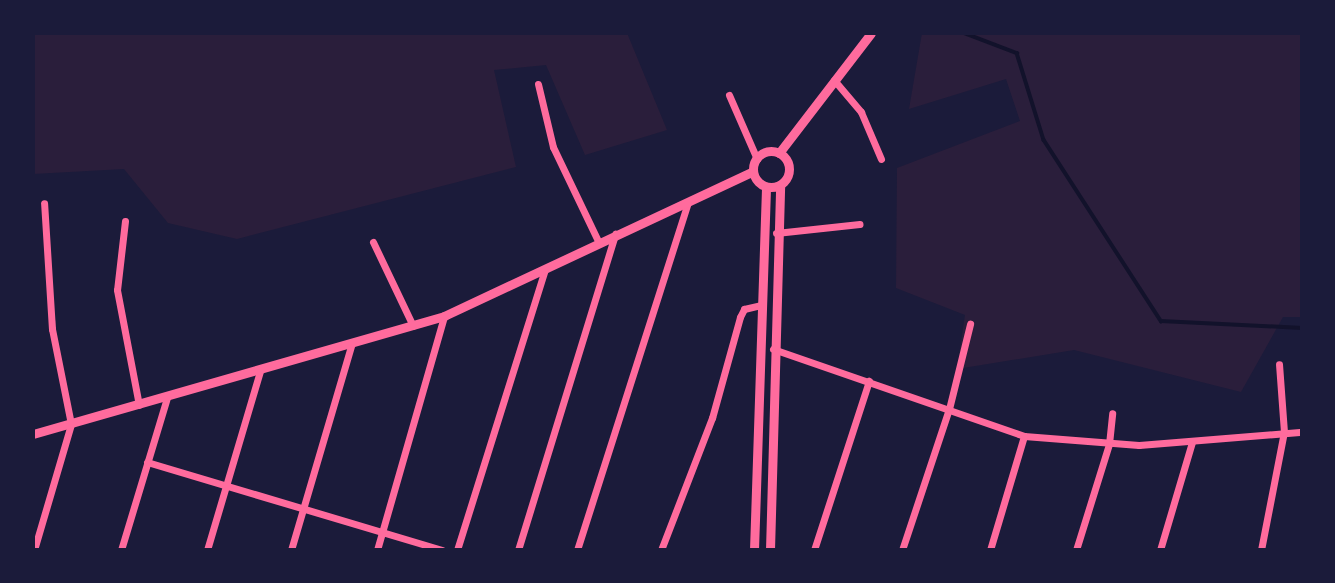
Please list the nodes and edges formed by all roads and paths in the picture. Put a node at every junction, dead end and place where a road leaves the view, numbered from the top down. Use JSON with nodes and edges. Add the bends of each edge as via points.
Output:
{"nodes":[{"id":1,"x":871,"y":33,"type":"edge"},
{"id":2,"x":834,"y":80,"type":"junction"},
{"id":3,"x":538,"y":84,"type":"dead end"},
{"id":4,"x":729,"y":95,"type":"dead end"},
{"id":5,"x":779,"y":153,"type":"junction"},
{"id":6,"x":757,"y":159,"type":"junction"},
{"id":7,"x":881,"y":159,"type":"dead end"},
{"id":8,"x":754,"y":171,"type":"junction"},
{"id":9,"x":780,"y":185,"type":"junction"},
{"id":10,"x":766,"y":187,"type":"junction"},
{"id":11,"x":688,"y":202,"type":"junction"},
{"id":12,"x":44,"y":203,"type":"dead end"},
{"id":13,"x":125,"y":221,"type":"dead end"},
{"id":14,"x":860,"y":224,"type":"dead end"},
{"id":15,"x":776,"y":233,"type":"junction"},
{"id":16,"x":615,"y":234,"type":"junction"},
{"id":17,"x":598,"y":241,"type":"junction"},
{"id":18,"x":373,"y":242,"type":"dead end"},
{"id":19,"x":545,"y":269,"type":"junction"},
{"id":20,"x":761,"y":305,"type":"junction"},
{"id":21,"x":444,"y":316,"type":"junction"},
{"id":22,"x":970,"y":324,"type":"dead end"},
{"id":23,"x":413,"y":326,"type":"junction"},
{"id":24,"x":352,"y":343,"type":"junction"},
{"id":25,"x":773,"y":349,"type":"junction"},
{"id":26,"x":1279,"y":364,"type":"dead end"},
{"id":27,"x":260,"y":370,"type":"junction"},
{"id":28,"x":869,"y":381,"type":"junction"},
{"id":29,"x":167,"y":398,"type":"junction"},
{"id":30,"x":139,"y":405,"type":"junction"},
{"id":31,"x":949,"y":410,"type":"junction"},
{"id":32,"x":1112,"y":413,"type":"dead end"},
{"id":33,"x":72,"y":424,"type":"junction"},
{"id":34,"x":1284,"y":432,"type":"junction"},
{"id":35,"x":1302,"y":432,"type":"edge"},
{"id":36,"x":33,"y":435,"type":"edge"},
{"id":37,"x":1024,"y":436,"type":"junction"},
{"id":38,"x":1192,"y":442,"type":"junction"},
{"id":39,"x":1109,"y":444,"type":"junction"},
{"id":40,"x":147,"y":462,"type":"junction"},
{"id":41,"x":226,"y":486,"type":"junction"},
{"id":42,"x":304,"y":507,"type":"junction"},
{"id":43,"x":383,"y":530,"type":"junction"},
{"id":44,"x":34,"y":550,"type":"edge"},
{"id":45,"x":121,"y":550,"type":"edge"},
{"id":46,"x":207,"y":550,"type":"edge"},
{"id":47,"x":291,"y":550,"type":"edge"},
{"id":48,"x":377,"y":550,"type":"edge"},
{"id":49,"x":442,"y":550,"type":"edge"},
{"id":50,"x":457,"y":550,"type":"edge"},
{"id":51,"x":518,"y":550,"type":"edge"},
{"id":52,"x":577,"y":550,"type":"edge"},
{"id":53,"x":662,"y":550,"type":"edge"},
{"id":54,"x":754,"y":550,"type":"edge"},
{"id":55,"x":770,"y":550,"type":"edge"},
{"id":56,"x":814,"y":550,"type":"edge"},
{"id":57,"x":902,"y":550,"type":"edge"},
{"id":58,"x":990,"y":550,"type":"edge"},
{"id":59,"x":1076,"y":550,"type":"edge"},
{"id":60,"x":1160,"y":550,"type":"edge"},
{"id":61,"x":1261,"y":550,"type":"edge"}],
"edges":[{"from":1,"to":2,"type":"street"},
{"from":2,"to":5,"type":"street"},
{"from":2,"to":7,"type":"street","via":[[861,112]]},
{"from":3,"to":17,"type":"street","via":[[553,147]]},
{"from":4,"to":6,"type":"street"},
{"from":5,"to":6,"type":"street"},
{"from":5,"to":9,"type":"street","via":[[790,169]]},
{"from":6,"to":8,"type":"street"},
{"from":8,"to":10,"type":"street"},
{"from":8,"to":11,"type":"street"},
{"from":9,"to":10,"type":"street"},
{"from":9,"to":15,"type":"street"},
{"from":10,"to":20,"type":"street"},
{"from":11,"to":16,"type":"street"},
{"from":11,"to":52,"type":"street"},
{"from":12,"to":33,"type":"street","via":[[52,329]]},
{"from":13,"to":30,"type":"street","via":[[117,290]]},
{"from":14,"to":15,"type":"street"},
{"from":15,"to":25,"type":"street"},
{"from":16,"to":17,"type":"street"},
{"from":16,"to":51,"type":"street"},
{"from":17,"to":19,"type":"street"},
{"from":18,"to":23,"type":"street"},
{"from":19,"to":21,"type":"street"},
{"from":19,"to":50,"type":"street"},
{"from":20,"to":53,"type":"street","via":[[744,309],[740,317],[712,418]]},
{"from":20,"to":54,"type":"street"},
{"from":21,"to":23,"type":"street"},
{"from":21,"to":43,"type":"street"},
{"from":22,"to":31,"type":"street"},
{"from":23,"to":24,"type":"street"},
{"from":24,"to":27,"type":"street"},
{"from":24,"to":42,"type":"street"},
{"from":25,"to":28,"type":"street"},
{"from":25,"to":55,"type":"street"},
{"from":26,"to":34,"type":"street"},
{"from":27,"to":29,"type":"street"},
{"from":27,"to":41,"type":"street"},
{"from":28,"to":31,"type":"street"},
{"from":28,"to":56,"type":"street"},
{"from":29,"to":30,"type":"street"},
{"from":29,"to":40,"type":"street"},
{"from":30,"to":33,"type":"street"},
{"from":31,"to":37,"type":"street"},
{"from":31,"to":57,"type":"street"},
{"from":32,"to":39,"type":"street"},
{"from":33,"to":36,"type":"street"},
{"from":33,"to":44,"type":"street"},
{"from":34,"to":35,"type":"street"},
{"from":34,"to":38,"type":"street"},
{"from":34,"to":61,"type":"street"},
{"from":37,"to":39,"type":"street"},
{"from":37,"to":58,"type":"street"},
{"from":38,"to":39,"type":"street"},
{"from":38,"to":60,"type":"street"},
{"from":39,"to":59,"type":"street"},
{"from":40,"to":41,"type":"street"},
{"from":40,"to":45,"type":"street"},
{"from":41,"to":42,"type":"street"},
{"from":41,"to":46,"type":"street"},
{"from":42,"to":43,"type":"street"},
{"from":42,"to":47,"type":"street"},
{"from":43,"to":48,"type":"street"},
{"from":43,"to":49,"type":"street"}]}
